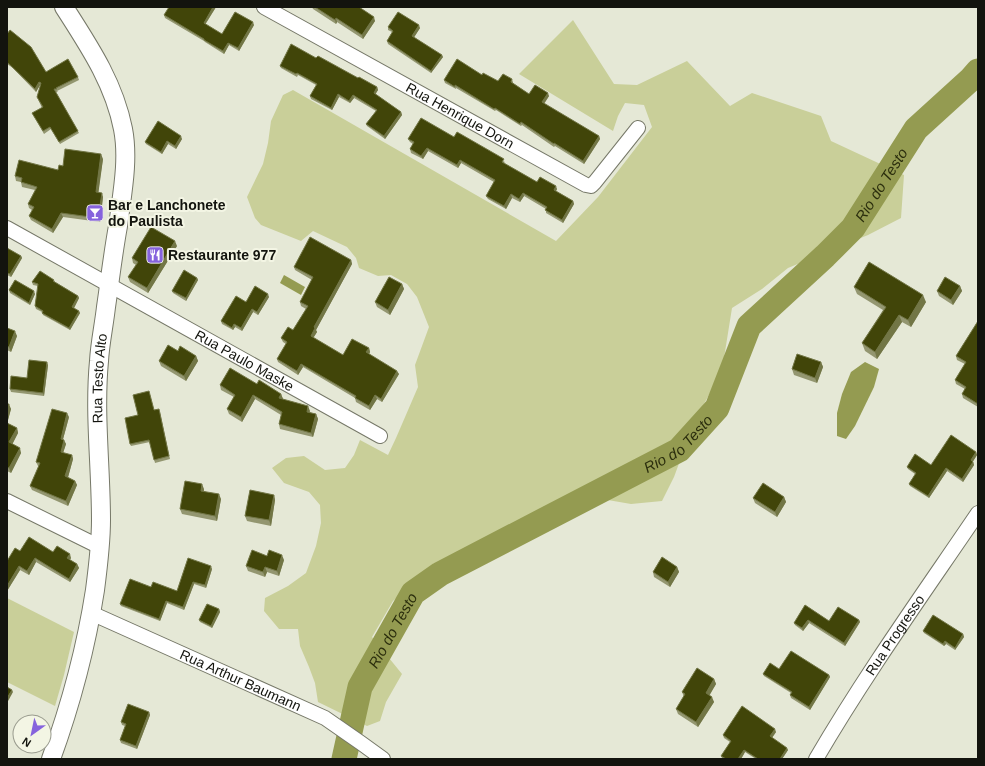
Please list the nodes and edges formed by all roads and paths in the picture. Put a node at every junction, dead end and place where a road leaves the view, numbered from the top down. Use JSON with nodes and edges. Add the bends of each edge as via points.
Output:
{"nodes":[{"id":1,"x":64,"y":7,"type":"edge"},
{"id":2,"x":264,"y":7,"type":"edge"},
{"id":3,"x":638,"y":128,"type":"dead end"},
{"id":4,"x":7,"y":228,"type":"edge"},
{"id":5,"x":109,"y":284,"type":"junction"},
{"id":6,"x":380,"y":436,"type":"dead end"},
{"id":7,"x":7,"y":501,"type":"edge"},
{"id":8,"x":978,"y":513,"type":"edge"},
{"id":9,"x":100,"y":547,"type":"junction"},
{"id":10,"x":92,"y":613,"type":"junction"},
{"id":11,"x":51,"y":759,"type":"edge"},
{"id":12,"x":383,"y":759,"type":"edge"},
{"id":13,"x":816,"y":759,"type":"edge"}],
"edges":[{"from":1,"to":5,"type":"main road","name":"Rua Testo Alto","via":[[100,65],[114,95],[123,128],[126,158]]},
{"from":2,"to":3,"type":"street","name":"Rua Henrique Dorn","via":[[586,185],[591,186],[595,182]]},
{"from":4,"to":5,"type":"street","name":"Rua Paulo Maske"},
{"from":5,"to":6,"type":"street","name":"Rua Paulo Maske"},
{"from":5,"to":9,"type":"main road","name":"Rua Testo Alto","via":[[97,388]]},
{"from":7,"to":9,"type":"street"},
{"from":8,"to":13,"type":"street","name":"Rua Progresso","via":[[872,669]]},
{"from":9,"to":10,"type":"main road","name":"Rua Testo Alto"},
{"from":10,"to":11,"type":"main road","name":"Rua Testo Alto","via":[[74,686]]},
{"from":10,"to":12,"type":"street","name":"Rua Arthur Baumann","via":[[325,718]]}]}
